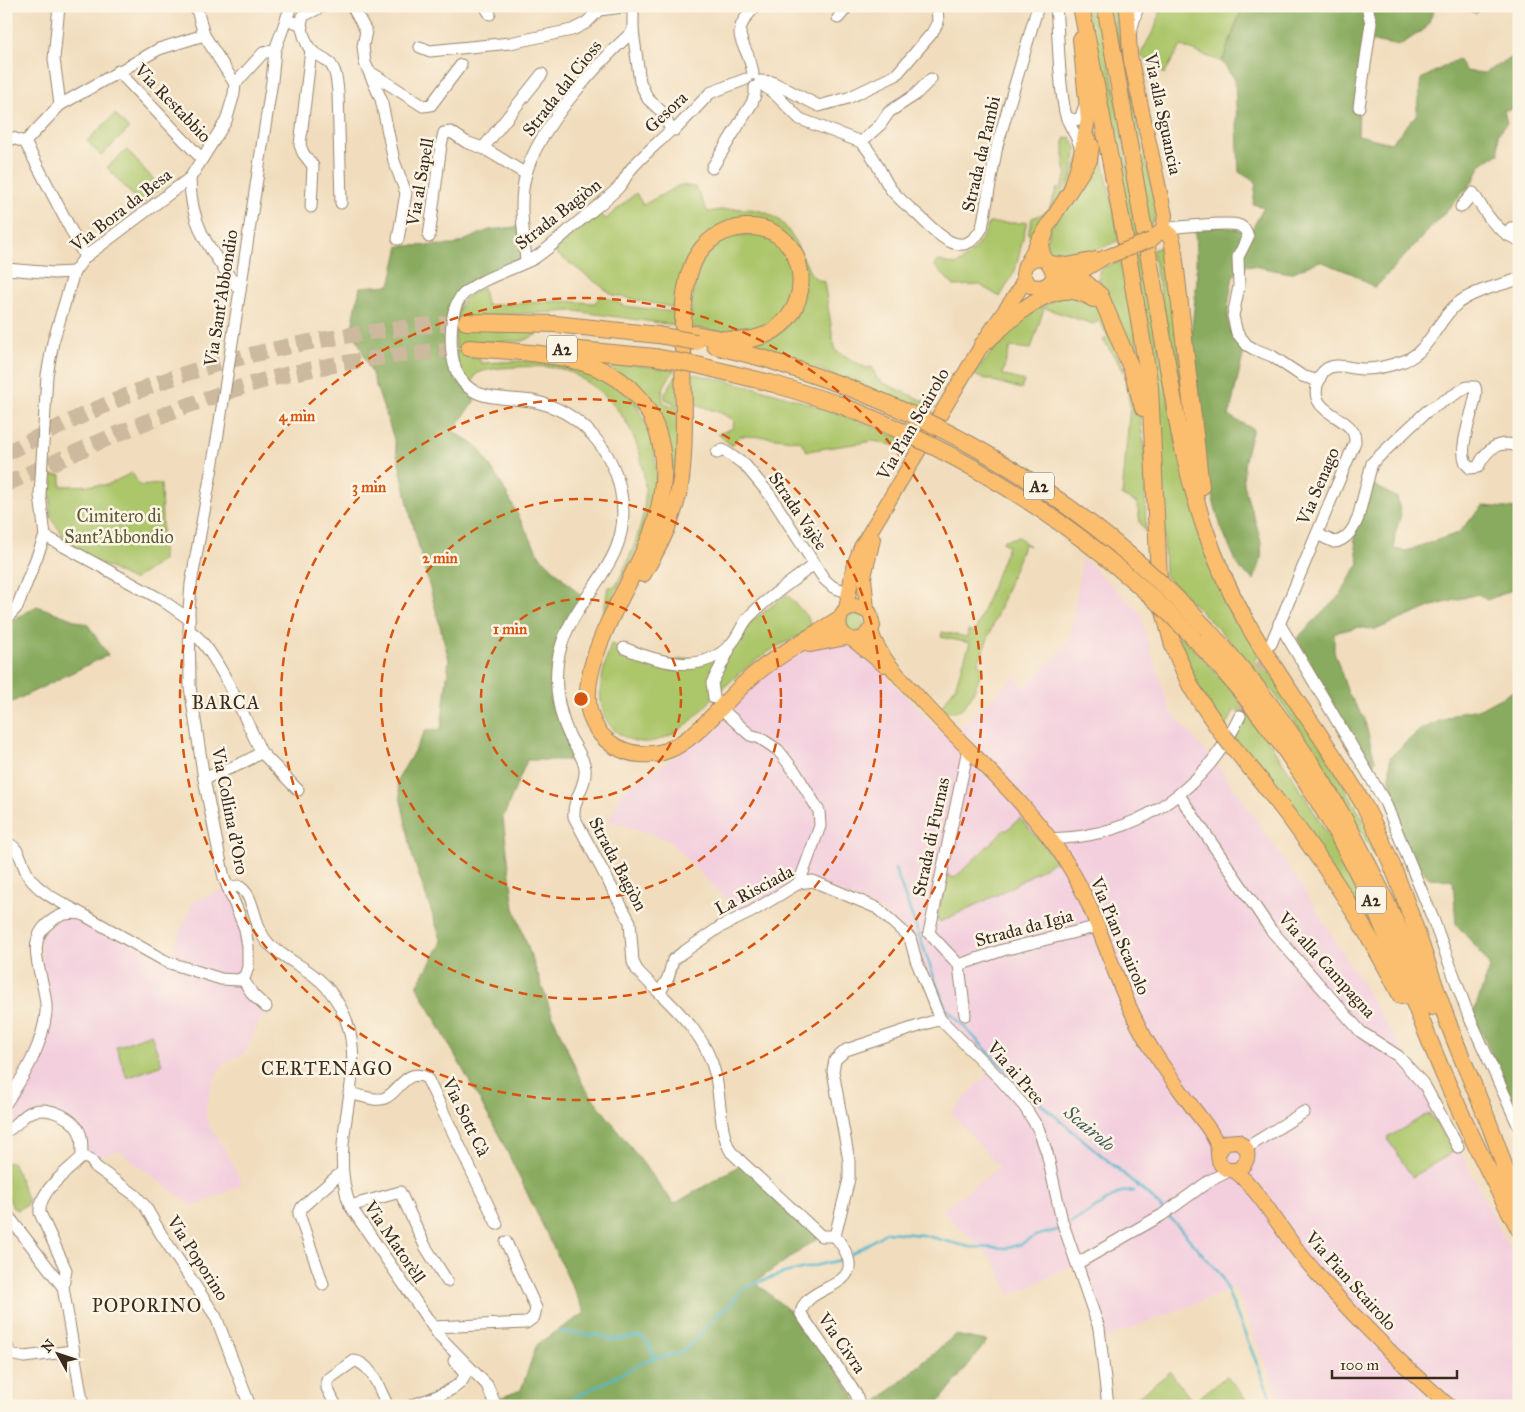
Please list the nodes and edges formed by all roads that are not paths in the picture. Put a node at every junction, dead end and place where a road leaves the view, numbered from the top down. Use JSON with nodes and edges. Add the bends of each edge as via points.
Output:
{"nodes":[{"id":1,"x":59,"y":6,"type":"edge"},
{"id":2,"x":196,"y":6,"type":"edge"},
{"id":3,"x":291,"y":6,"type":"edge"},
{"id":4,"x":323,"y":6,"type":"edge"},
{"id":5,"x":352,"y":6,"type":"edge"},
{"id":6,"x":632,"y":6,"type":"edge"},
{"id":7,"x":756,"y":6,"type":"edge"},
{"id":8,"x":848,"y":6,"type":"edge"},
{"id":9,"x":937,"y":6,"type":"edge"},
{"id":10,"x":1038,"y":6,"type":"edge"},
{"id":11,"x":1056,"y":6,"type":"edge"},
{"id":12,"x":1076,"y":6,"type":"edge"},
{"id":13,"x":1081,"y":6,"type":"edge"},
{"id":14,"x":1105,"y":6,"type":"edge"},
{"id":15,"x":1125,"y":6,"type":"edge"},
{"id":16,"x":1138,"y":6,"type":"edge"},
{"id":17,"x":1367,"y":6,"type":"edge"},
{"id":18,"x":838,"y":18,"type":"dead end"},
{"id":19,"x":286,"y":20,"type":"junction"},
{"id":20,"x":301,"y":24,"type":"junction"},
{"id":21,"x":633,"y":31,"type":"junction"},
{"id":22,"x":204,"y":35,"type":"junction"},
{"id":23,"x":1128,"y":42,"type":"junction"},
{"id":24,"x":420,"y":47,"type":"dead end"},
{"id":25,"x":275,"y":50,"type":"junction"},
{"id":26,"x":311,"y":50,"type":"junction"},
{"id":27,"x":461,"y":65,"type":"dead end"},
{"id":28,"x":118,"y":71,"type":"junction"},
{"id":29,"x":368,"y":71,"type":"junction"},
{"id":30,"x":542,"y":74,"type":"dead end"},
{"id":31,"x":931,"y":79,"type":"dead end"},
{"id":32,"x":755,"y":81,"type":"junction"},
{"id":33,"x":235,"y":84,"type":"junction"},
{"id":34,"x":1086,"y":96,"type":"junction"},
{"id":35,"x":60,"y":105,"type":"junction"},
{"id":36,"x":1359,"y":107,"type":"dead end"},
{"id":37,"x":1066,"y":115,"type":"junction"},
{"id":38,"x":671,"y":130,"type":"junction"},
{"id":39,"x":6,"y":136,"type":"edge"},
{"id":40,"x":1086,"y":136,"type":"junction"},
{"id":41,"x":25,"y":142,"type":"junction"},
{"id":42,"x":861,"y":142,"type":"junction"},
{"id":43,"x":483,"y":148,"type":"junction"},
{"id":44,"x":1080,"y":158,"type":"junction"},
{"id":45,"x":202,"y":159,"type":"junction"},
{"id":46,"x":712,"y":168,"type":"dead end"},
{"id":47,"x":526,"y":174,"type":"junction"},
{"id":48,"x":190,"y":178,"type":"junction"},
{"id":49,"x":620,"y":186,"type":"joint"},
{"id":50,"x":1071,"y":189,"type":"junction"},
{"id":51,"x":341,"y":203,"type":"dead end"},
{"id":52,"x":311,"y":207,"type":"dead end"},
{"id":53,"x":1461,"y":207,"type":"dead end"},
{"id":54,"x":1050,"y":225,"type":"junction"},
{"id":55,"x":1519,"y":227,"type":"edge"},
{"id":56,"x":1157,"y":235,"type":"junction"},
{"id":57,"x":1506,"y":235,"type":"junction"},
{"id":58,"x":429,"y":237,"type":"dead end"},
{"id":59,"x":398,"y":239,"type":"dead end"},
{"id":60,"x":1519,"y":240,"type":"edge"},
{"id":61,"x":1107,"y":256,"type":"junction"},
{"id":62,"x":85,"y":257,"type":"junction"},
{"id":63,"x":1028,"y":261,"type":"junction"},
{"id":64,"x":1047,"y":261,"type":"junction"},
{"id":65,"x":526,"y":262,"type":"junction"},
{"id":66,"x":6,"y":269,"type":"edge"},
{"id":67,"x":74,"y":272,"type":"junction"},
{"id":68,"x":1519,"y":279,"type":"edge"},
{"id":69,"x":1057,"y":280,"type":"junction"},
{"id":70,"x":1029,"y":283,"type":"junction"},
{"id":71,"x":240,"y":291,"type":"junction"},
{"id":72,"x":1106,"y":312,"type":"junction"},
{"id":73,"x":466,"y":322,"type":"tunnel mouth"},
{"id":74,"x":696,"y":338,"type":"junction"},
{"id":75,"x":980,"y":348,"type":"junction"},
{"id":76,"x":1319,"y":381,"type":"junction"},
{"id":77,"x":1519,"y":448,"type":"edge"},
{"id":78,"x":717,"y":453,"type":"dead end"},
{"id":79,"x":1152,"y":459,"type":"junction"},
{"id":80,"x":880,"y":517,"type":"junction"},
{"id":81,"x":1317,"y":534,"type":"junction"},
{"id":82,"x":45,"y":536,"type":"junction"},
{"id":83,"x":813,"y":565,"type":"junction"},
{"id":84,"x":1225,"y":581,"type":"junction"},
{"id":85,"x":850,"y":592,"type":"junction"},
{"id":86,"x":190,"y":598,"type":"joint"},
{"id":87,"x":867,"y":610,"type":"junction"},
{"id":88,"x":842,"y":614,"type":"junction"},
{"id":89,"x":189,"y":618,"type":"junction"},
{"id":90,"x":6,"y":619,"type":"edge"},
{"id":91,"x":611,"y":621,"type":"junction"},
{"id":92,"x":1279,"y":623,"type":"junction"},
{"id":93,"x":189,"y":631,"type":"junction"},
{"id":94,"x":871,"y":631,"type":"junction"},
{"id":95,"x":1200,"y":633,"type":"junction"},
{"id":96,"x":849,"y":638,"type":"junction"},
{"id":97,"x":733,"y":643,"type":"junction"},
{"id":98,"x":1271,"y":644,"type":"tunnel mouth"},
{"id":99,"x":624,"y":648,"type":"dead end"},
{"id":100,"x":784,"y":654,"type":"junction"},
{"id":101,"x":905,"y":682,"type":"junction"},
{"id":102,"x":714,"y":698,"type":"dead end"},
{"id":103,"x":726,"y":713,"type":"dead end"},
{"id":104,"x":1240,"y":716,"type":"tunnel mouth"},
{"id":105,"x":968,"y":749,"type":"junction"},
{"id":106,"x":261,"y":752,"type":"junction"},
{"id":107,"x":204,"y":779,"type":"junction"},
{"id":108,"x":298,"y":790,"type":"dead end"},
{"id":109,"x":1179,"y":796,"type":"junction"},
{"id":110,"x":1050,"y":839,"type":"junction"},
{"id":111,"x":6,"y":843,"type":"edge"},
{"id":112,"x":799,"y":883,"type":"junction"},
{"id":113,"x":228,"y":888,"type":"junction"},
{"id":114,"x":82,"y":914,"type":"junction"},
{"id":115,"x":1099,"y":926,"type":"junction"},
{"id":116,"x":928,"y":933,"type":"junction"},
{"id":117,"x":910,"y":938,"type":"junction"},
{"id":118,"x":960,"y":965,"type":"junction"},
{"id":119,"x":242,"y":978,"type":"junction"},
{"id":120,"x":660,"y":992,"type":"junction"},
{"id":121,"x":266,"y":1007,"type":"dead end"},
{"id":122,"x":965,"y":1015,"type":"dead end"},
{"id":123,"x":940,"y":1019,"type":"junction"},
{"id":124,"x":349,"y":1093,"type":"junction"},
{"id":125,"x":6,"y":1103,"type":"edge"},
{"id":126,"x":1304,"y":1112,"type":"dead end"},
{"id":127,"x":1207,"y":1126,"type":"junction"},
{"id":128,"x":1519,"y":1127,"type":"edge"},
{"id":129,"x":6,"y":1131,"type":"edge"},
{"id":130,"x":1230,"y":1140,"type":"junction"},
{"id":131,"x":1458,"y":1147,"type":"dead end"},
{"id":132,"x":1246,"y":1148,"type":"junction"},
{"id":133,"x":1219,"y":1152,"type":"junction"},
{"id":134,"x":82,"y":1157,"type":"junction"},
{"id":135,"x":1246,"y":1162,"type":"junction"},
{"id":136,"x":1232,"y":1170,"type":"junction"},
{"id":137,"x":342,"y":1172,"type":"junction"},
{"id":138,"x":1503,"y":1185,"type":"junction"},
{"id":139,"x":1256,"y":1193,"type":"junction"},
{"id":140,"x":1519,"y":1199,"type":"edge"},
{"id":141,"x":350,"y":1206,"type":"junction"},
{"id":142,"x":6,"y":1213,"type":"edge"},
{"id":143,"x":497,"y":1224,"type":"dead end"},
{"id":144,"x":1519,"y":1229,"type":"edge"},
{"id":145,"x":835,"y":1236,"type":"junction"},
{"id":146,"x":506,"y":1242,"type":"dead end"},
{"id":147,"x":1078,"y":1263,"type":"junction"},
{"id":148,"x":446,"y":1281,"type":"dead end"},
{"id":149,"x":323,"y":1284,"type":"dead end"},
{"id":150,"x":62,"y":1287,"type":"junction"},
{"id":151,"x":433,"y":1328,"type":"junction"},
{"id":152,"x":6,"y":1344,"type":"edge"},
{"id":153,"x":447,"y":1345,"type":"junction"},
{"id":154,"x":73,"y":1352,"type":"junction"},
{"id":155,"x":83,"y":1406,"type":"edge"},
{"id":156,"x":250,"y":1406,"type":"edge"},
{"id":157,"x":336,"y":1406,"type":"edge"},
{"id":158,"x":388,"y":1406,"type":"edge"},
{"id":159,"x":411,"y":1406,"type":"edge"},
{"id":160,"x":496,"y":1406,"type":"edge"},
{"id":161,"x":860,"y":1406,"type":"edge"},
{"id":162,"x":1108,"y":1406,"type":"edge"},
{"id":163,"x":1449,"y":1406,"type":"edge"}],
"edges":[{"from":1,"to":35,"type":"street","via":[[54,59]]},
{"from":2,"to":22,"type":"street"},
{"from":3,"to":19,"type":"street","name":"Via Sant'Abbondio"},
{"from":4,"to":20,"type":"street","via":[[303,16]]},
{"from":5,"to":29,"type":"street","via":[[366,32],[363,46]]},
{"from":6,"to":21,"type":"street"},
{"from":6,"to":24,"type":"street","via":[[599,10],[586,23],[572,30],[510,43],[430,51]]},
{"from":7,"to":32,"type":"street","via":[[745,17],[739,32]]},
{"from":8,"to":18,"type":"street"},
{"from":9,"to":32,"type":"street","via":[[938,22],[910,61],[896,75],[848,98],[819,106],[772,82]]},
{"from":10,"to":42,"type":"street","name":"Strada da Pambi","via":[[997,146],[984,221],[971,241],[957,244],[940,236],[891,190],[874,158]]},
{"from":11,"to":37,"type":"street"},
{"from":12,"to":34,"type":"main road"},
{"from":13,"to":79,"type":"highway","via":[[1150,386]]},
{"from":14,"to":84,"type":"highway","via":[[1184,453],[1201,517]]},
{"from":15,"to":23,"type":"main road","via":[[1130,29]]},
{"from":16,"to":23,"type":"street","name":"Via alla Sguancia"},
{"from":17,"to":36,"type":"street","via":[[1370,23]]},
{"from":19,"to":20,"type":"street"},
{"from":19,"to":25,"type":"street","name":"Via Sant'Abbondio"},
{"from":20,"to":26,"type":"street"},
{"from":21,"to":38,"type":"street","via":[[640,82],[648,99],[663,113]]},
{"from":21,"to":47,"type":"street","name":"Strada dal Cioss","via":[[606,56],[539,141]]},
{"from":22,"to":28,"type":"street","name":"Via Restabbio","via":[[159,49]]},
{"from":22,"to":33,"type":"street"},
{"from":23,"to":56,"type":"main road","name":"Via alla Sguancia","via":[[1165,209]]},
{"from":25,"to":33,"type":"street","name":"Via Bora da Besa","via":[[263,53]]},
{"from":25,"to":71,"type":"street","name":"Via Sant'Abbondio"},
{"from":26,"to":51,"type":"street","via":[[333,67],[336,76]]},
{"from":26,"to":52,"type":"street","via":[[300,145],[313,166]]},
{"from":27,"to":29,"type":"street","via":[[431,105],[422,106]]},
{"from":28,"to":35,"type":"street","name":"Via Restabbio"},
{"from":28,"to":45,"type":"street","name":"Via Restabbio"},
{"from":29,"to":59,"type":"street","via":[[382,98],[394,161],[406,193]]},
{"from":30,"to":43,"type":"street"},
{"from":31,"to":42,"type":"street","via":[[915,95],[889,112]]},
{"from":32,"to":38,"type":"street","name":"Gesora","via":[[710,93],[675,130]]},
{"from":32,"to":42,"type":"street","via":[[805,121]]},
{"from":32,"to":46,"type":"street","via":[[752,103]]},
{"from":33,"to":45,"type":"street","name":"Via Bora da Besa","via":[[226,121]]},
{"from":34,"to":37,"type":"street","via":[[1082,117],[1076,120]]},
{"from":34,"to":40,"type":"main road"},
{"from":35,"to":41,"type":"street","name":"Via Restabbio"},
{"from":37,"to":40,"type":"street"},
{"from":37,"to":44,"type":"street","via":[[1068,126],[1079,142]]},
{"from":38,"to":49,"type":"street","name":"Gesora","via":[[631,169]]},
{"from":39,"to":41,"type":"street"},
{"from":40,"to":44,"type":"main road"},
{"from":40,"to":50,"type":"main road","via":[[1091,144],[1091,156]]},
{"from":41,"to":62,"type":"street"},
{"from":43,"to":47,"type":"street","name":"Via al Sapell"},
{"from":43,"to":58,"type":"street","name":"Via al Sapell","via":[[451,132],[444,133]]},
{"from":44,"to":50,"type":"main road"},
{"from":45,"to":48,"type":"street","name":"Via Bora da Besa"},
{"from":47,"to":65,"type":"street","name":"Strada dal Cioss","via":[[522,194]]},
{"from":48,"to":62,"type":"street","name":"Via Bora da Besa"},
{"from":48,"to":71,"type":"street","name":"Via Bora da Besa","via":[[190,202],[200,233]]},
{"from":49,"to":65,"type":"street","name":"Strada Bagiòn"},
{"from":50,"to":54,"type":"main road"},
{"from":53,"to":57,"type":"street","via":[[1473,193],[1490,221]]},
{"from":54,"to":63,"type":"main road"},
{"from":54,"to":64,"type":"main road","via":[[1042,243]]},
{"from":55,"to":57,"type":"street","via":[[1511,228]]},
{"from":56,"to":61,"type":"main road","bridge":true},
{"from":56,"to":76,"type":"street","via":[[1221,224],[1238,225],[1246,230],[1248,236],[1238,258],[1239,286],[1233,316],[1237,333],[1247,345],[1272,356],[1302,376]]},
{"from":56,"to":84,"type":"highway","via":[[1170,237],[1173,244],[1201,487]]},
{"from":57,"to":60,"type":"street"},
{"from":61,"to":64,"type":"main road","via":[[1066,265]]},
{"from":61,"to":69,"type":"main road","via":[[1084,270]]},
{"from":62,"to":67,"type":"street","name":"Via Bora da Besa"},
{"from":63,"to":64,"type":"main road","via":[[1035,258]]},
{"from":63,"to":70,"type":"main road","via":[[1023,269]]},
{"from":64,"to":69,"type":"main road"},
{"from":65,"to":120,"type":"street","name":"Strada Bagiòn","via":[[462,296],[453,314],[453,360],[460,378],[481,395],[542,404],[575,420],[602,446],[617,477],[623,512],[618,546],[606,572],[566,631],[558,660],[557,687],[564,721],[585,770],[584,782],[574,804],[574,817],[630,922],[633,962]]},
{"from":66,"to":67,"type":"street"},
{"from":67,"to":82,"type":"street","name":"Via Bora da Besa","via":[[53,342],[47,375],[40,495]]},
{"from":68,"to":76,"type":"street","via":[[1458,303],[1428,343],[1410,358],[1377,368],[1335,365],[1325,370]]},
{"from":69,"to":70,"type":"main road","via":[[1042,287]]},
{"from":69,"to":72,"type":"highway","via":[[1090,285],[1100,295]]},
{"from":70,"to":75,"type":"main road","name":"Via Pian Scairolo"},
{"from":71,"to":86,"type":"street","name":"Via Sant'Abbondio"},
{"from":72,"to":75,"type":"highway","via":[[1082,292],[1052,293],[1030,305]]},
{"from":72,"to":79,"type":"highway","via":[[1137,384]]},
{"from":73,"to":74,"type":"highway","number":"A2","via":[[622,323]]},
{"from":74,"to":91,"type":"highway","number":"A2","via":[[744,340],[769,333],[783,324],[794,310],[801,288],[799,266],[788,246],[765,230],[735,228],[714,236],[694,261],[684,305],[683,448],[677,502],[662,542]]},
{"from":74,"to":95,"type":"highway","number":"A2","bridge":true,"via":[[842,385],[929,422],[1030,480],[1119,546],[1164,586]]},
{"from":75,"to":80,"type":"main road","name":"Via Pian Scairolo"},
{"from":76,"to":81,"type":"street","name":"Via Senago","via":[[1317,394],[1323,410],[1349,424],[1355,438]]},
{"from":77,"to":81,"type":"street","via":[[1509,443],[1496,445],[1484,454],[1478,467],[1466,466],[1468,418],[1477,393],[1474,387],[1467,387],[1427,411],[1372,463],[1358,518],[1348,533],[1338,542]]},
{"from":78,"to":83,"type":"street","name":"Strada Vajèe","via":[[723,450],[745,465],[770,495]]},
{"from":79,"to":138,"type":"highway","via":[[1159,579],[1167,625],[1191,687],[1227,740],[1301,829],[1362,924],[1407,1007],[1473,1155]]},
{"from":80,"to":85,"type":"main road","name":"Via Pian Scairolo","via":[[856,558]]},
{"from":80,"to":87,"type":"main road","name":"Via Pian Scairolo","via":[[865,567]]},
{"from":81,"to":92,"type":"street","name":"Via Senago"},
{"from":82,"to":89,"type":"street"},
{"from":82,"to":90,"type":"street","via":[[18,607]]},
{"from":83,"to":85,"type":"street","name":"Strada Vajèe","via":[[834,587]]},
{"from":83,"to":97,"type":"street","via":[[752,614]]},
{"from":84,"to":138,"type":"highway","via":[[1256,640],[1344,772],[1377,832],[1411,915],[1466,1069],[1497,1140]]},
{"from":85,"to":88,"type":"main road","name":"Via Pian Scairolo"},
{"from":86,"to":89,"type":"street","name":"Via Collina d'Oro"},
{"from":87,"to":88,"type":"main road","via":[[856,606]]},
{"from":87,"to":94,"type":"main road","via":[[872,617]]},
{"from":88,"to":96,"type":"main road","via":[[840,629]]},
{"from":88,"to":100,"type":"highway","number":"A2"},
{"from":89,"to":93,"type":"street","name":"Via Collina d'Oro"},
{"from":91,"to":95,"type":"highway","number":"A2","bridge":true,"via":[[650,537],[660,504],[664,459],[652,417],[640,398],[623,383],[595,367],[561,358],[467,348],[557,348],[655,357],[774,384],[835,403],[939,448],[1035,504]]},
{"from":91,"to":100,"type":"highway","number":"A2","via":[[591,670],[589,711],[597,729],[611,744],[639,755],[659,754],[677,746],[752,676]]},
{"from":92,"to":98,"type":"street","name":"Via Senago"},
{"from":92,"to":128,"type":"street","via":[[1385,802],[1468,1014]]},
{"from":93,"to":106,"type":"street","via":[[197,635],[213,656]]},
{"from":93,"to":107,"type":"street","name":"Via Collina d'Oro","via":[[190,687]]},
{"from":94,"to":96,"type":"main road","via":[[864,638]]},
{"from":94,"to":101,"type":"main road","name":"Via Pian Scairolo","via":[[880,652]]},
{"from":95,"to":138,"type":"highway","number":"A2","via":[[1245,672],[1287,726],[1351,828],[1394,915]]},
{"from":96,"to":100,"type":"highway","number":"A2","via":[[822,640]]},
{"from":96,"to":101,"type":"main road","name":"Via Pian Scairolo"},
{"from":97,"to":99,"type":"street","via":[[710,659],[689,664],[643,656]]},
{"from":97,"to":102,"type":"street","via":[[713,678]]},
{"from":101,"to":105,"type":"main road","name":"Via Pian Scairolo"},
{"from":103,"to":112,"type":"street","via":[[750,735],[778,750],[819,811],[820,826]]},
{"from":104,"to":109,"type":"street","via":[[1222,749]]},
{"from":105,"to":110,"type":"main road","name":"Via Pian Scairolo"},
{"from":105,"to":116,"type":"street","name":"Strada di Furnas"},
{"from":106,"to":107,"type":"street","via":[[249,761]]},
{"from":106,"to":108,"type":"street"},
{"from":107,"to":113,"type":"street","name":"Via Collina d'Oro"},
{"from":109,"to":110,"type":"street","via":[[1156,810],[1108,830]]},
{"from":109,"to":131,"type":"street","name":"Via alla Campagna","via":[[1270,930],[1361,1032],[1398,1056],[1425,1086]]},
{"from":110,"to":115,"type":"main road","name":"Via Pian Scairolo","via":[[1074,875]]},
{"from":111,"to":114,"type":"street","via":[[16,850],[36,885]]},
{"from":112,"to":117,"type":"street","name":"La Risciada","via":[[813,881],[877,908]]},
{"from":112,"to":120,"type":"street","name":"La Risciada","via":[[720,928],[673,960]]},
{"from":113,"to":119,"type":"street","name":"Via Collina d'Oro","via":[[245,929],[248,947],[248,967]]},
{"from":113,"to":124,"type":"street","name":"Via Matorèll","via":[[238,886],[246,890],[262,936],[276,950],[318,979],[337,1001],[353,1043]]},
{"from":114,"to":119,"type":"street","via":[[167,962],[221,979],[236,981]]},
{"from":114,"to":125,"type":"street","via":[[60,915],[43,926],[37,939],[46,1011],[37,1049]]},
{"from":115,"to":118,"type":"street","name":"Strada da Igia","via":[[1030,942]]},
{"from":115,"to":127,"type":"main road","name":"Via Pian Scairolo","via":[[1136,1022]]},
{"from":116,"to":117,"type":"street"},
{"from":116,"to":118,"type":"street","name":"Strada da Igia"},
{"from":117,"to":123,"type":"street","name":"Via ai Pree"},
{"from":118,"to":122,"type":"street","name":"Strada da Igia"},
{"from":119,"to":121,"type":"street"},
{"from":120,"to":145,"type":"street","via":[[707,1049],[715,1072],[725,1138],[731,1152],[821,1236]]},
{"from":123,"to":145,"type":"street","via":[[846,1050],[835,1060],[833,1071],[849,1161],[849,1179]]},
{"from":123,"to":147,"type":"street","name":"Via ai Pree","via":[[991,1070],[1032,1118],[1047,1153],[1054,1192]]},
{"from":124,"to":137,"type":"street","name":"Via Matorèll"},
{"from":124,"to":143,"type":"street","name":"Via Sott Cà","via":[[380,1099],[390,1095],[410,1076],[427,1078]]},
{"from":126,"to":132,"type":"street"},
{"from":127,"to":130,"type":"main road"},
{"from":127,"to":133,"type":"main road"},
{"from":129,"to":134,"type":"street","via":[[28,1113],[46,1110],[76,1125],[81,1137]]},
{"from":130,"to":132,"type":"main road","via":[[1241,1142]]},
{"from":130,"to":133,"type":"main road"},
{"from":132,"to":135,"type":"main road"},
{"from":133,"to":136,"type":"main road","via":[[1222,1166]]},
{"from":134,"to":150,"type":"street","via":[[39,1204],[66,1270]]},
{"from":134,"to":156,"type":"street","name":"Via Poporino","via":[[90,1159],[146,1206],[216,1317]]},
{"from":135,"to":136,"type":"main road","via":[[1241,1168]]},
{"from":135,"to":139,"type":"main road"},
{"from":136,"to":139,"type":"main road"},
{"from":136,"to":147,"type":"street"},
{"from":137,"to":141,"type":"street","name":"Via Matorèll"},
{"from":137,"to":149,"type":"street","via":[[302,1207],[299,1214]]},
{"from":138,"to":140,"type":"highway","number":"A2"},
{"from":138,"to":144,"type":"highway","number":"A2"},
{"from":139,"to":163,"type":"main road","name":"Via Pian Scairolo","via":[[1302,1256],[1349,1310],[1399,1362]]},
{"from":141,"to":148,"type":"street","via":[[400,1192],[425,1246]]},
{"from":141,"to":151,"type":"street","name":"Via Matorèll"},
{"from":142,"to":150,"type":"street"},
{"from":145,"to":161,"type":"street","name":"Via Civra","via":[[843,1245],[850,1263],[848,1272],[842,1280],[808,1301],[801,1314],[856,1394]]},
{"from":146,"to":151,"type":"street","via":[[536,1308],[534,1317],[526,1323]]},
{"from":147,"to":162,"type":"street","name":"Via ai Pree","via":[[1100,1328]]},
{"from":150,"to":154,"type":"street"},
{"from":151,"to":153,"type":"street","name":"Via Matorèll"},
{"from":152,"to":154,"type":"street","via":[[10,1354],[24,1357]]},
{"from":153,"to":159,"type":"street","via":[[446,1353],[464,1371],[464,1378],[456,1388]]},
{"from":153,"to":160,"type":"street","name":"Via Matorèll","via":[[481,1377],[492,1392]]},
{"from":154,"to":155,"type":"street"},
{"from":157,"to":158,"type":"street","via":[[327,1388],[327,1380],[354,1361],[368,1369]]}]}
